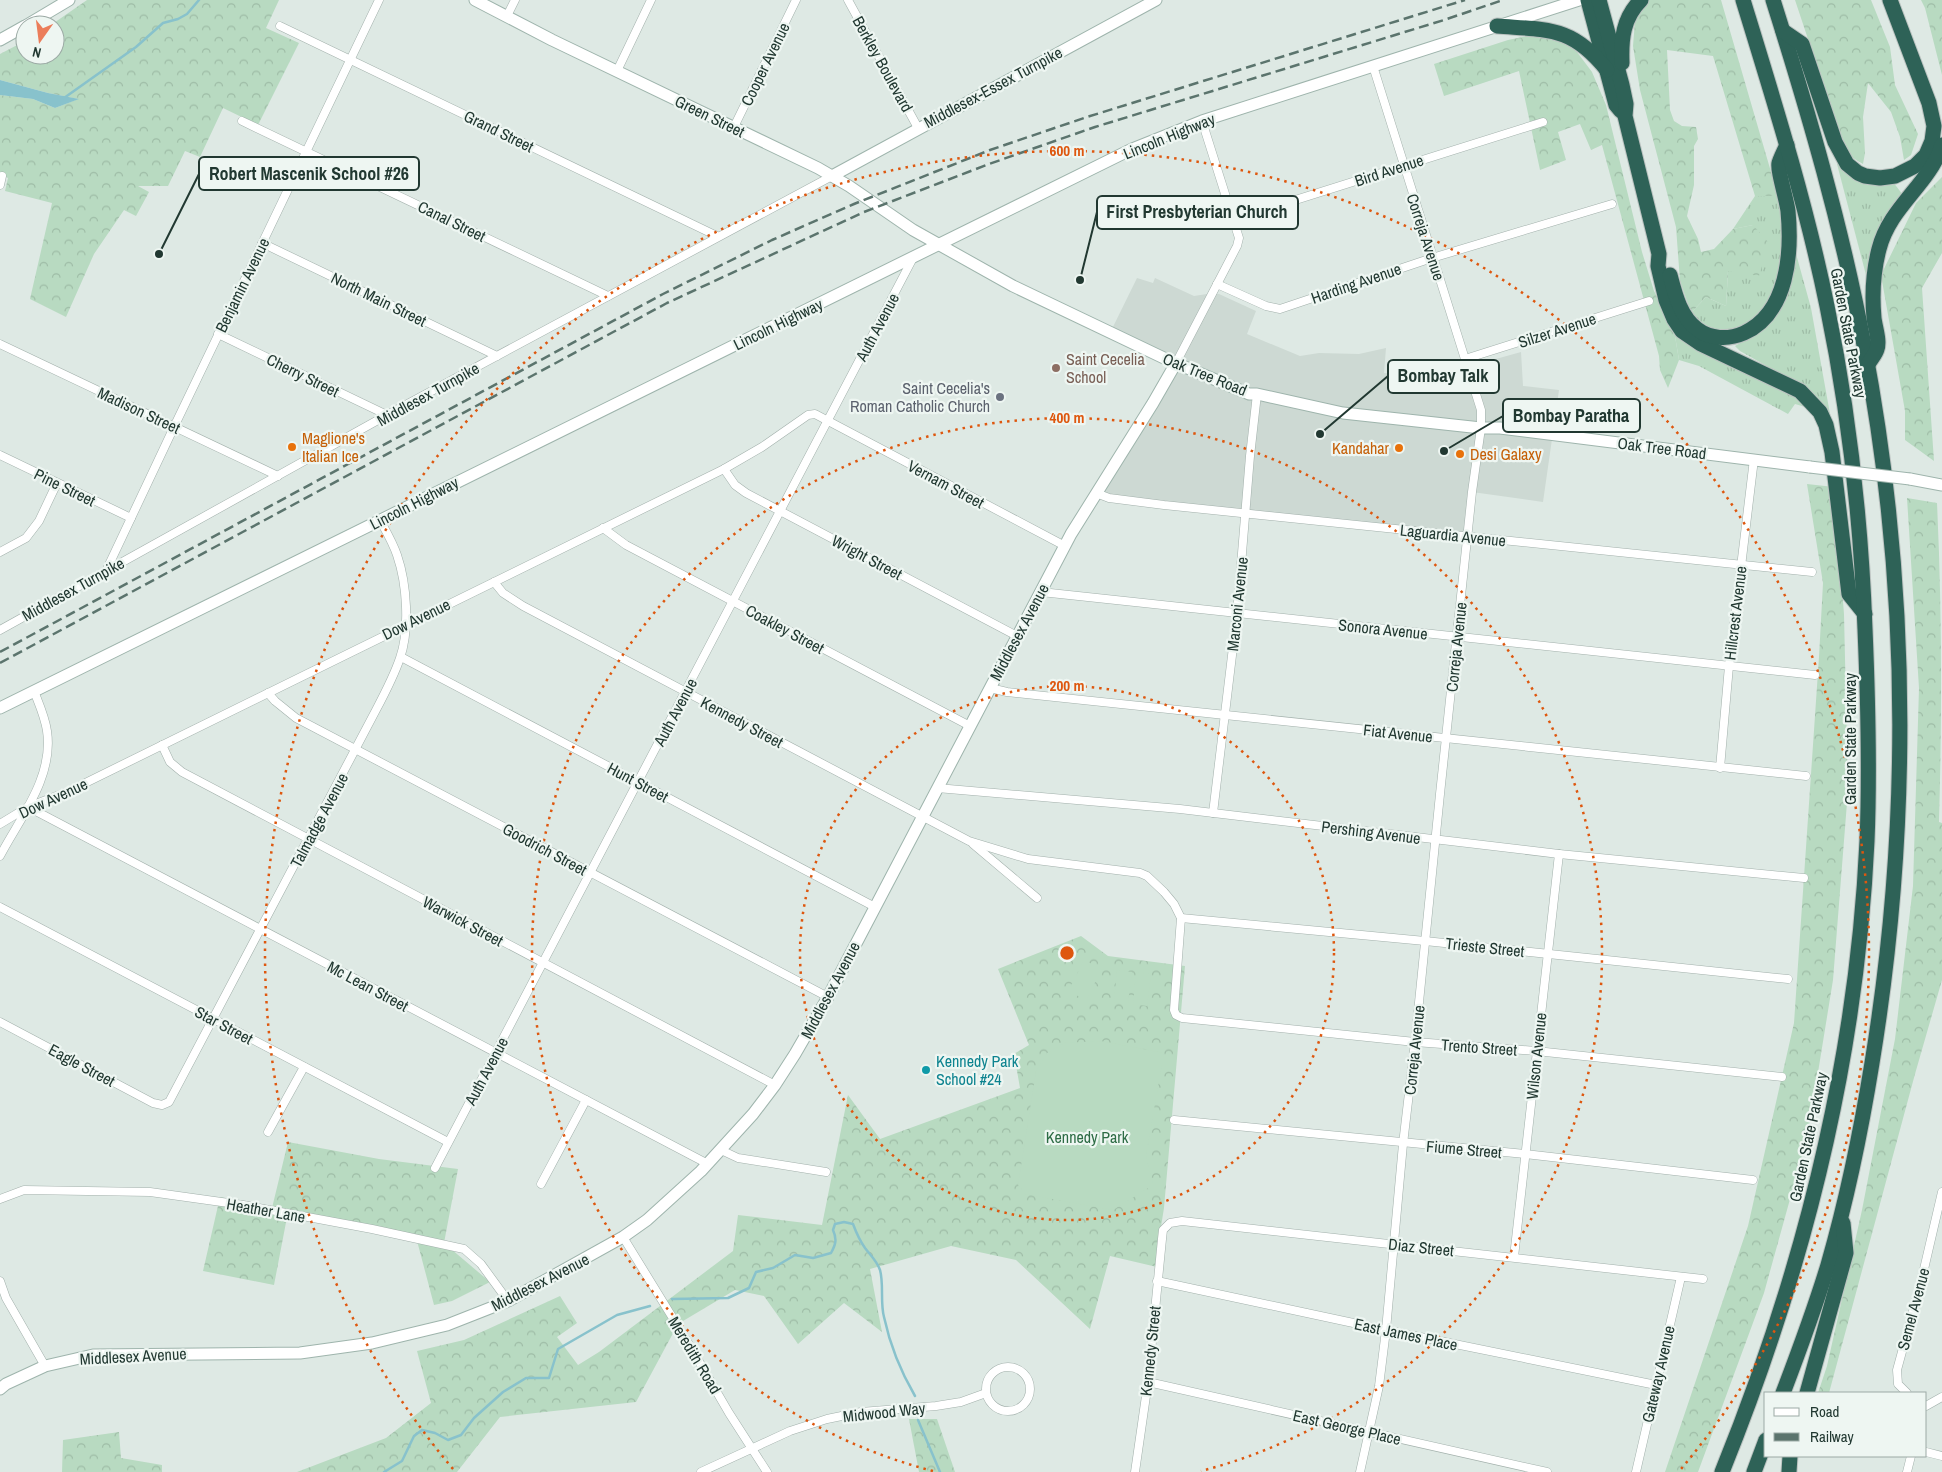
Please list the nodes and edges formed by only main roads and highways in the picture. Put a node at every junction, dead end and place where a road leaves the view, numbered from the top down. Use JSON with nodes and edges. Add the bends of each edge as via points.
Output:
{"nodes":[{"id":1,"x":1588,"y":0,"type":"edge"},
{"id":2,"x":1599,"y":0,"type":"edge"},
{"id":3,"x":1641,"y":0,"type":"edge"},
{"id":4,"x":1743,"y":0,"type":"edge"},
{"id":5,"x":1773,"y":0,"type":"edge"},
{"id":6,"x":1890,"y":0,"type":"edge"},
{"id":7,"x":1900,"y":0,"type":"edge"},
{"id":8,"x":1496,"y":26,"type":"road end"},
{"id":9,"x":1783,"y":31,"type":"junction"},
{"id":10,"x":1607,"y":70,"type":"junction"},
{"id":11,"x":1622,"y":85,"type":"junction"},
{"id":12,"x":1942,"y":113,"type":"edge"},
{"id":13,"x":1625,"y":116,"type":"junction"},
{"id":14,"x":1787,"y":145,"type":"junction"},
{"id":15,"x":1942,"y":145,"type":"edge"},
{"id":16,"x":1659,"y":254,"type":"junction"},
{"id":17,"x":1868,"y":366,"type":"junction"},
{"id":18,"x":1865,"y":614,"type":"junction"},
{"id":19,"x":1842,"y":1212,"type":"junction"},
{"id":20,"x":1783,"y":1392,"type":"edge"},
{"id":21,"x":1807,"y":1392,"type":"edge"},
{"id":22,"x":1764,"y":1445,"type":"edge"},
{"id":23,"x":1790,"y":1457,"type":"edge"},
{"id":24,"x":1722,"y":1472,"type":"edge"},
{"id":25,"x":1754,"y":1472,"type":"edge"},
{"id":26,"x":1789,"y":1472,"type":"edge"}],
"edges":[{"from":1,"to":10,"type":"highway"},
{"from":2,"to":11,"type":"highway"},
{"from":3,"to":11,"type":"highway","via":[[1623,33]]},
{"from":4,"to":14,"type":"highway","name":"Garden State Parkway"},
{"from":5,"to":9,"type":"highway","name":"Garden State Parkway"},
{"from":6,"to":9,"type":"highway","via":[[1929,103],[1934,126],[1926,155],[1915,166],[1895,176],[1865,176],[1847,164],[1838,150],[1802,44]]},
{"from":7,"to":12,"type":"highway"},
{"from":8,"to":10,"type":"highway","via":[[1563,34],[1590,50]]},
{"from":9,"to":17,"type":"highway","name":"Garden State Parkway","via":[[1837,220]]},
{"from":10,"to":13,"type":"highway","via":[[1616,105]]},
{"from":11,"to":13,"type":"highway"},
{"from":13,"to":16,"type":"highway"},
{"from":14,"to":16,"type":"highway","via":[[1778,164],[1788,210],[1787,265],[1776,301],[1754,327],[1726,338],[1698,330],[1682,311],[1667,264]]},
{"from":14,"to":18,"type":"highway","name":"Garden State Parkway","via":[[1813,244],[1839,371],[1858,516]]},
{"from":15,"to":17,"type":"highway","via":[[1931,168],[1891,219],[1881,240],[1874,288],[1878,348]]},
{"from":16,"to":18,"type":"highway","via":[[1658,266],[1666,300],[1682,331],[1700,344],[1800,391],[1820,412],[1828,434],[1834,470],[1849,594]]},
{"from":17,"to":19,"type":"highway","name":"Garden State Parkway","via":[[1886,487],[1894,574],[1900,735],[1897,833],[1878,1028]]},
{"from":18,"to":24,"type":"highway","name":"Garden State Parkway","via":[[1869,743],[1867,841],[1858,947],[1842,1058],[1799,1249],[1760,1372]]},
{"from":19,"to":20,"type":"highway","via":[[1827,1268]]},
{"from":19,"to":21,"type":"highway","via":[[1846,1253]]},
{"from":22,"to":25,"type":"highway"},
{"from":23,"to":26,"type":"highway"}]}
